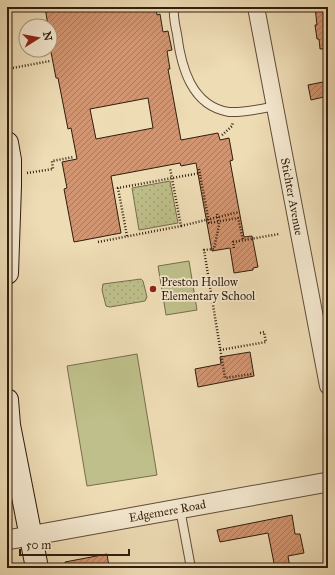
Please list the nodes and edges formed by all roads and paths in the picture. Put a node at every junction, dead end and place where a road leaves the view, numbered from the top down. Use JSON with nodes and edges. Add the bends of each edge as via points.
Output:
{"nodes":[{"id":1,"x":174,"y":7,"type":"edge"},
{"id":2,"x":256,"y":7,"type":"edge"},
{"id":3,"x":50,"y":61,"type":"dead end"},
{"id":4,"x":7,"y":69,"type":"edge"},
{"id":5,"x":275,"y":106,"type":"junction"},
{"id":6,"x":7,"y":143,"type":"edge"},
{"id":7,"x":74,"y":157,"type":"dead end"},
{"id":8,"x":170,"y":168,"type":"dead end"},
{"id":9,"x":199,"y":169,"type":"dead end"},
{"id":10,"x":200,"y":173,"type":"junction"},
{"id":11,"x":21,"y":174,"type":"dead end"},
{"id":12,"x":172,"y":178,"type":"junction"},
{"id":13,"x":239,"y":212,"type":"dead end"},
{"id":14,"x":217,"y":215,"type":"junction"},
{"id":15,"x":208,"y":219,"type":"junction"},
{"id":16,"x":219,"y":221,"type":"junction"},
{"id":17,"x":182,"y":226,"type":"junction"},
{"id":18,"x":278,"y":234,"type":"dead end"},
{"id":19,"x":127,"y":236,"type":"junction"},
{"id":20,"x":243,"y":240,"type":"junction"},
{"id":21,"x":98,"y":242,"type":"dead end"},
{"id":22,"x":234,"y":248,"type":"dead end"},
{"id":23,"x":7,"y":273,"type":"edge"},
{"id":24,"x":260,"y":333,"type":"dead end"},
{"id":25,"x":220,"y":350,"type":"junction"},
{"id":26,"x":252,"y":374,"type":"dead end"},
{"id":27,"x":328,"y":386,"type":"edge"},
{"id":28,"x":7,"y":400,"type":"edge"},
{"id":29,"x":328,"y":482,"type":"edge"},
{"id":30,"x":180,"y":508,"type":"junction"},
{"id":31,"x":29,"y":535,"type":"junction"},
{"id":32,"x":7,"y":540,"type":"edge"},
{"id":33,"x":37,"y":568,"type":"edge"},
{"id":34,"x":192,"y":568,"type":"edge"}],
"edges":[{"from":1,"to":5,"type":"lane","via":[[184,70],[196,93],[207,103],[230,112]]},
{"from":2,"to":5,"type":"street","name":"Stichter Avenue"},
{"from":3,"to":4,"type":"path"},
{"from":5,"to":27,"type":"street","name":"Stichter Avenue"},
{"from":6,"to":23,"type":"main road","via":[[10,186]]},
{"from":7,"to":11,"type":"path","via":[[52,161],[53,169]]},
{"from":8,"to":12,"type":"path"},
{"from":9,"to":10,"type":"path"},
{"from":10,"to":12,"type":"path"},
{"from":10,"to":15,"type":"path"},
{"from":12,"to":17,"type":"path"},
{"from":12,"to":19,"type":"path","via":[[118,188]]},
{"from":13,"to":14,"type":"path"},
{"from":14,"to":15,"type":"path"},
{"from":14,"to":16,"type":"path"},
{"from":15,"to":16,"type":"path","via":[[209,223]]},
{"from":15,"to":17,"type":"path"},
{"from":16,"to":20,"type":"path","via":[[238,218]]},
{"from":16,"to":25,"type":"path","via":[[214,249],[204,250]]},
{"from":17,"to":19,"type":"path"},
{"from":18,"to":20,"type":"path"},
{"from":19,"to":21,"type":"path"},
{"from":20,"to":22,"type":"path","via":[[233,242]]},
{"from":24,"to":25,"type":"path","via":[[264,332],[266,342]]},
{"from":25,"to":26,"type":"path","via":[[225,378]]},
{"from":28,"to":31,"type":"main road","via":[[9,426]]},
{"from":29,"to":30,"type":"street","name":"Edgemere Road"},
{"from":30,"to":31,"type":"street","name":"Edgemere Road"},
{"from":30,"to":34,"type":"lane"},
{"from":31,"to":32,"type":"street","name":"Edgemere Road"},
{"from":31,"to":33,"type":"main road"}]}
